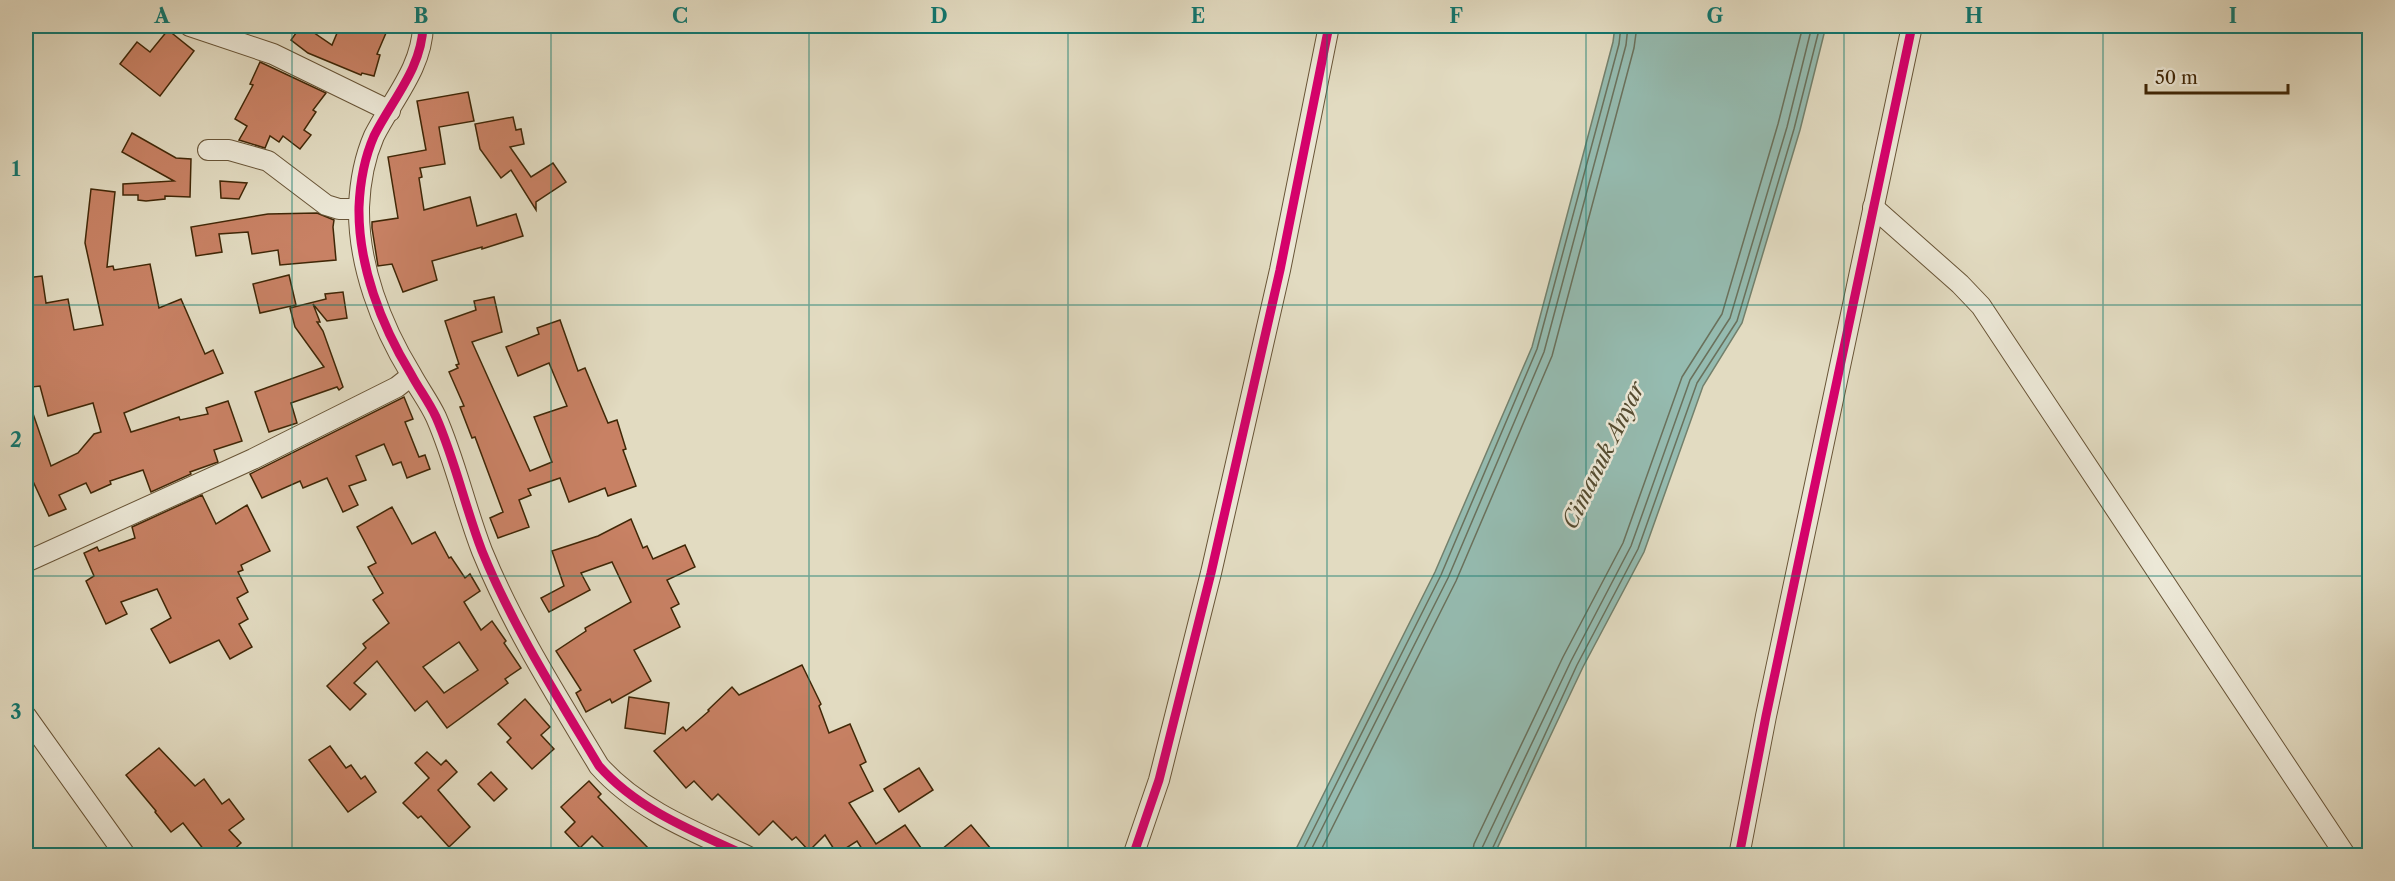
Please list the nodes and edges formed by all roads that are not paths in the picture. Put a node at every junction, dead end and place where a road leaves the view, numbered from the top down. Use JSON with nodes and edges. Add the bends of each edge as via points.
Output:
{"nodes":[{"id":1,"x":190,"y":26,"type":"edge"},
{"id":2,"x":423,"y":26,"type":"edge"},
{"id":3,"x":1329,"y":26,"type":"edge"},
{"id":4,"x":1911,"y":26,"type":"edge"},
{"id":5,"x":390,"y":111,"type":"junction"},
{"id":6,"x":208,"y":150,"type":"dead end"},
{"id":7,"x":1873,"y":207,"type":"junction"},
{"id":8,"x":359,"y":209,"type":"junction"},
{"id":9,"x":411,"y":376,"type":"junction"},
{"id":10,"x":26,"y":562,"type":"edge"},
{"id":11,"x":26,"y":716,"type":"edge"},
{"id":12,"x":126,"y":855,"type":"edge"},
{"id":13,"x":747,"y":855,"type":"edge"},
{"id":14,"x":1133,"y":855,"type":"edge"},
{"id":15,"x":1739,"y":855,"type":"edge"},
{"id":16,"x":2346,"y":855,"type":"edge"}],
"edges":[{"from":1,"to":5,"type":"street","via":[[273,54]]},
{"from":2,"to":5,"type":"street","via":[[417,60]]},
{"from":3,"to":14,"type":"street","via":[[1280,270],[1211,573],[1159,780]]},
{"from":4,"to":7,"type":"street"},
{"from":5,"to":8,"type":"street","via":[[364,160]]},
{"from":6,"to":8,"type":"street","via":[[229,150],[268,161],[326,205]]},
{"from":7,"to":15,"type":"street"},
{"from":7,"to":16,"type":"street","via":[[1981,306]]},
{"from":8,"to":9,"type":"street","via":[[377,307]]},
{"from":9,"to":10,"type":"street","via":[[397,387],[253,459]]},
{"from":9,"to":13,"type":"street","via":[[436,419],[482,551],[512,619],[599,766],[632,798]]},
{"from":11,"to":12,"type":"street"}]}
